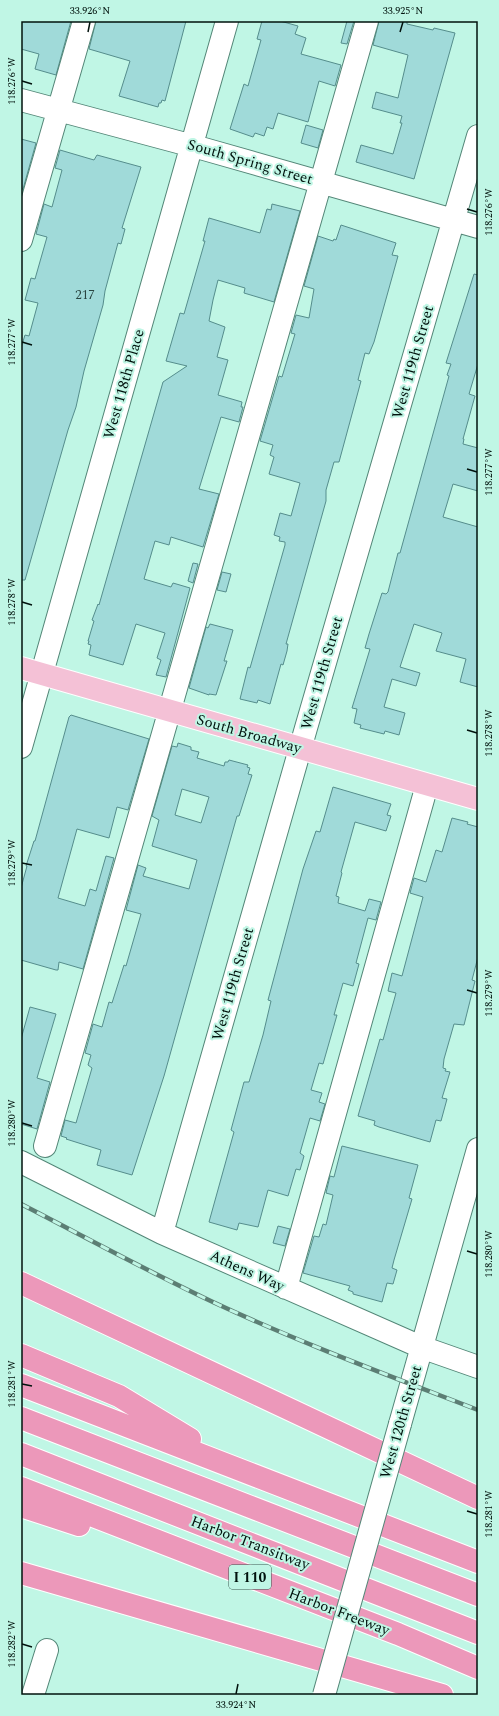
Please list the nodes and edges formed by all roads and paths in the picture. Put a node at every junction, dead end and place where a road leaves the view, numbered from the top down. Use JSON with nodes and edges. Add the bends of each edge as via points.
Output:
{"nodes":[{"id":1,"x":84,"y":21,"type":"edge"},
{"id":2,"x":227,"y":21,"type":"edge"},
{"id":3,"x":366,"y":21,"type":"edge"},
{"id":4,"x":21,"y":100,"type":"edge"},
{"id":5,"x":58,"y":110,"type":"junction"},
{"id":6,"x":478,"y":136,"type":"edge"},
{"id":7,"x":192,"y":145,"type":"junction"},
{"id":8,"x":321,"y":182,"type":"junction"},
{"id":9,"x":454,"y":220,"type":"junction"},
{"id":10,"x":478,"y":227,"type":"edge"},
{"id":11,"x":21,"y":240,"type":"edge"},
{"id":12,"x":31,"y":671,"type":"edge"},
{"id":13,"x":169,"y":711,"type":"junction"},
{"id":14,"x":21,"y":747,"type":"edge"},
{"id":15,"x":300,"y":749,"type":"junction"},
{"id":16,"x":427,"y":785,"type":"junction"},
{"id":17,"x":478,"y":799,"type":"edge"},
{"id":18,"x":45,"y":1146,"type":"dead end"},
{"id":19,"x":477,"y":1157,"type":"edge"},
{"id":20,"x":21,"y":1162,"type":"edge"},
{"id":21,"x":469,"y":1215,"type":"edge"},
{"id":22,"x":162,"y":1233,"type":"junction"},
{"id":23,"x":21,"y":1282,"type":"edge"},
{"id":24,"x":286,"y":1288,"type":"junction"},
{"id":25,"x":421,"y":1347,"type":"junction"},
{"id":26,"x":21,"y":1355,"type":"edge"},
{"id":27,"x":478,"y":1367,"type":"edge"},
{"id":28,"x":21,"y":1385,"type":"edge"},
{"id":29,"x":21,"y":1418,"type":"edge"},
{"id":30,"x":21,"y":1454,"type":"edge"},
{"id":31,"x":243,"y":1470,"type":"junction"},
{"id":32,"x":21,"y":1488,"type":"edge"},
{"id":33,"x":478,"y":1498,"type":"edge"},
{"id":34,"x":21,"y":1506,"type":"edge"},
{"id":35,"x":478,"y":1562,"type":"edge"},
{"id":36,"x":21,"y":1573,"type":"edge"},
{"id":37,"x":21,"y":1578,"type":"edge"},
{"id":38,"x":478,"y":1595,"type":"edge"},
{"id":39,"x":300,"y":1597,"type":"junction"},
{"id":40,"x":123,"y":1602,"type":"junction"},
{"id":41,"x":478,"y":1633,"type":"edge"},
{"id":42,"x":47,"y":1650,"type":"dead end"},
{"id":43,"x":478,"y":1668,"type":"edge"},
{"id":44,"x":33,"y":1695,"type":"edge"},
{"id":45,"x":324,"y":1695,"type":"edge"},
{"id":46,"x":442,"y":1695,"type":"edge"}],
"edges":[{"from":1,"to":5,"type":"street"},
{"from":2,"to":7,"type":"street","name":"West 118th Place"},
{"from":3,"to":8,"type":"street"},
{"from":4,"to":5,"type":"street","name":"South Spring Street"},
{"from":5,"to":7,"type":"street","name":"South Spring Street"},
{"from":5,"to":11,"type":"street"},
{"from":6,"to":9,"type":"street","name":"West 119th Street"},
{"from":7,"to":8,"type":"street","name":"South Spring Street"},
{"from":7,"to":12,"type":"street","name":"West 118th Place"},
{"from":8,"to":9,"type":"street","name":"South Spring Street"},
{"from":8,"to":13,"type":"street"},
{"from":9,"to":10,"type":"street","name":"South Spring Street"},
{"from":9,"to":15,"type":"street","name":"West 119th Street"},
{"from":12,"to":13,"type":"main road","name":"South Broadway"},
{"from":12,"to":14,"type":"street","name":"West 118th Place"},
{"from":13,"to":15,"type":"main road","name":"South Broadway"},
{"from":13,"to":18,"type":"street"},
{"from":15,"to":16,"type":"main road","name":"South Broadway"},
{"from":15,"to":22,"type":"street","name":"West 119th Street"},
{"from":16,"to":17,"type":"main road","name":"South Broadway"},
{"from":16,"to":24,"type":"street"},
{"from":19,"to":21,"type":"street","name":"West 120th Street"},
{"from":20,"to":22,"type":"street","name":"Athens Way"},
{"from":21,"to":25,"type":"street","name":"West 120th Street"},
{"from":22,"to":24,"type":"street","name":"Athens Way"},
{"from":23,"to":33,"type":"highway"},
{"from":24,"to":25,"type":"street","name":"Athens Way"},
{"from":25,"to":27,"type":"street","name":"Athens Way"},
{"from":25,"to":45,"type":"street","name":"West 120th Street","bridge":true},
{"from":26,"to":31,"type":"highway","via":[[126,1400]]},
{"from":28,"to":31,"type":"highway"},
{"from":29,"to":38,"type":"highway"},
{"from":30,"to":41,"type":"highway","name":"Harbor Transitway"},
{"from":31,"to":35,"type":"highway"},
{"from":32,"to":39,"type":"highway","name":"Harbor Freeway","number":"I 110"},
{"from":34,"to":39,"type":"highway"},
{"from":36,"to":40,"type":"highway"},
{"from":37,"to":40,"type":"highway"},
{"from":39,"to":43,"type":"highway","name":"Harbor Freeway","number":"I 110"},
{"from":40,"to":46,"type":"highway"},
{"from":42,"to":44,"type":"street"}]}
